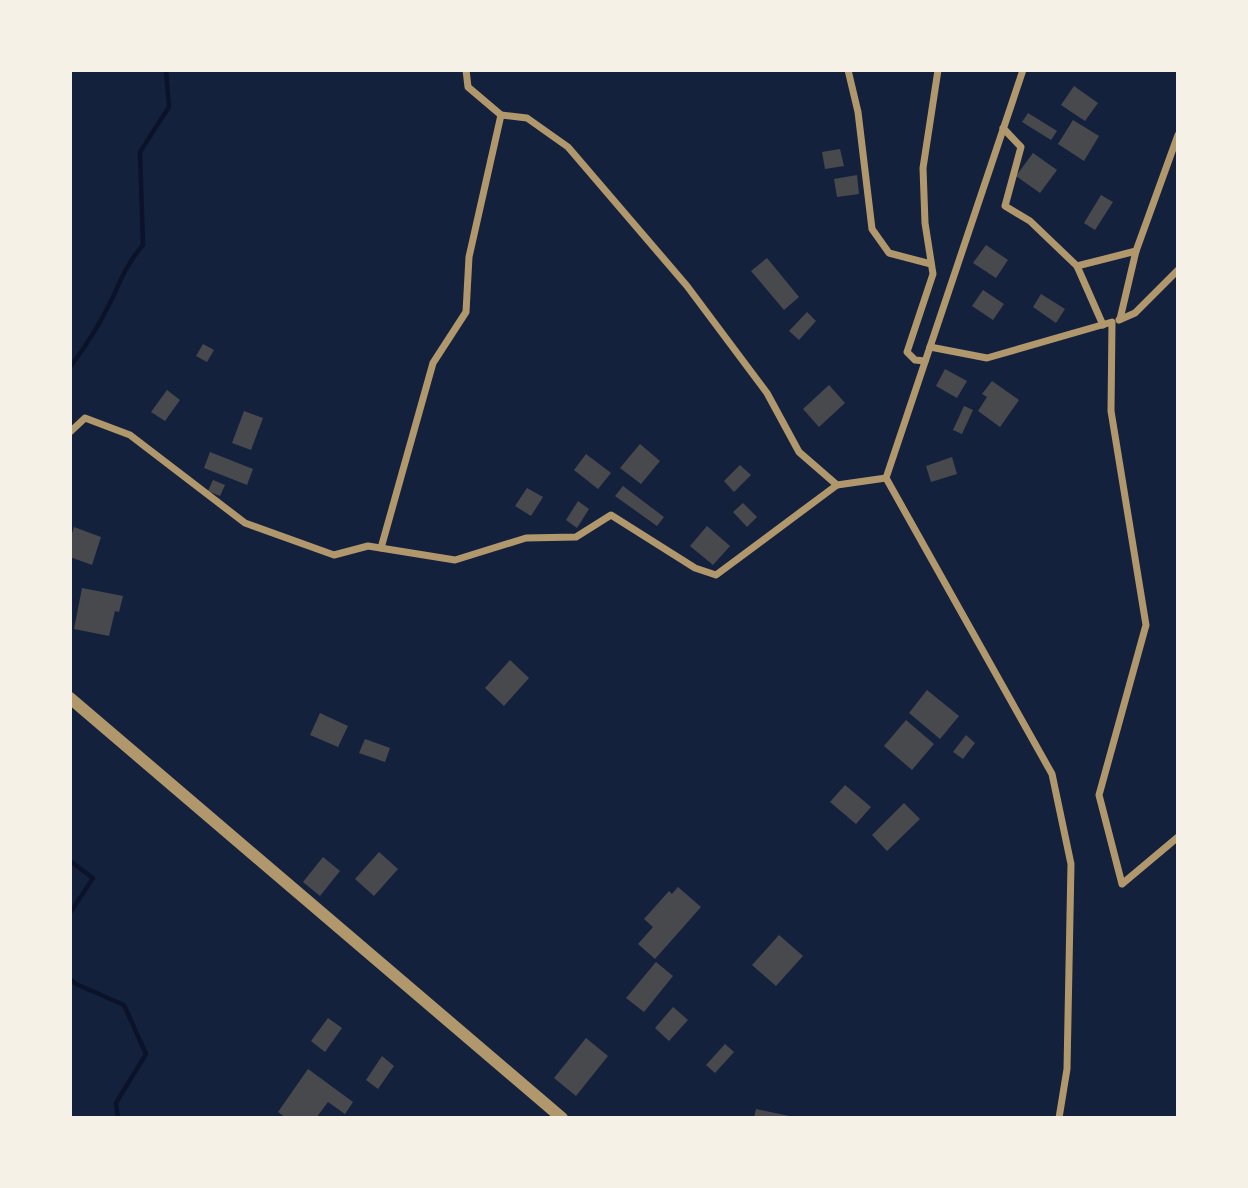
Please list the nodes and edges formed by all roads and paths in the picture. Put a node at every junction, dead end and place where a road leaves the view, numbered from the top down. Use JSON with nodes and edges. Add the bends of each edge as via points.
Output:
{"nodes":[{"id":1,"x":466,"y":70,"type":"edge"},
{"id":2,"x":848,"y":70,"type":"edge"},
{"id":3,"x":937,"y":70,"type":"edge"},
{"id":4,"x":1023,"y":70,"type":"edge"},
{"id":5,"x":501,"y":115,"type":"junction"},
{"id":6,"x":1003,"y":128,"type":"junction"},
{"id":7,"x":1178,"y":135,"type":"edge"},
{"id":8,"x":1136,"y":251,"type":"junction"},
{"id":9,"x":931,"y":264,"type":"junction"},
{"id":10,"x":1077,"y":266,"type":"junction"},
{"id":11,"x":1178,"y":270,"type":"edge"},
{"id":12,"x":1116,"y":321,"type":"junction"},
{"id":13,"x":1103,"y":325,"type":"junction"},
{"id":14,"x":930,"y":347,"type":"junction"},
{"id":15,"x":925,"y":361,"type":"junction"},
{"id":16,"x":70,"y":432,"type":"edge"},
{"id":17,"x":886,"y":478,"type":"junction"},
{"id":18,"x":837,"y":485,"type":"junction"},
{"id":19,"x":381,"y":548,"type":"junction"},
{"id":20,"x":70,"y":698,"type":"edge"},
{"id":21,"x":1178,"y":837,"type":"edge"},
{"id":22,"x":562,"y":1118,"type":"edge"},
{"id":23,"x":1059,"y":1118,"type":"edge"}],
"edges":[{"from":1,"to":5,"type":"street","via":[[468,88]]},
{"from":2,"to":9,"type":"street","via":[[858,112],[872,229],[889,253]]},
{"from":3,"to":9,"type":"street","via":[[923,168]]},
{"from":4,"to":6,"type":"street"},
{"from":5,"to":18,"type":"street","via":[[527,118],[568,147],[687,286],[767,393],[799,452]]},
{"from":5,"to":19,"type":"street","via":[[469,257],[466,312],[433,362]]},
{"from":6,"to":10,"type":"street","via":[[1021,147],[1005,206],[1030,221]]},
{"from":6,"to":14,"type":"street"},
{"from":7,"to":8,"type":"street"},
{"from":8,"to":10,"type":"street"},
{"from":8,"to":12,"type":"street"},
{"from":9,"to":15,"type":"street","via":[[933,274],[907,352],[915,360]]},
{"from":10,"to":13,"type":"street"},
{"from":11,"to":12,"type":"street","via":[[1135,313]]},
{"from":12,"to":13,"type":"street"},
{"from":12,"to":21,"type":"street","via":[[1111,411],[1146,625],[1099,795],[1122,884]]},
{"from":13,"to":14,"type":"street","via":[[987,358]]},
{"from":14,"to":15,"type":"street"},
{"from":15,"to":17,"type":"street"},
{"from":16,"to":19,"type":"street","via":[[86,418],[130,435],[245,523],[334,555],[368,546]]},
{"from":17,"to":18,"type":"street"},
{"from":17,"to":23,"type":"street","via":[[1052,774],[1071,864],[1067,1069]]},
{"from":18,"to":19,"type":"street","via":[[716,575],[695,568],[611,515],[576,537],[526,538],[454,560]]},
{"from":20,"to":22,"type":"street"}]}
